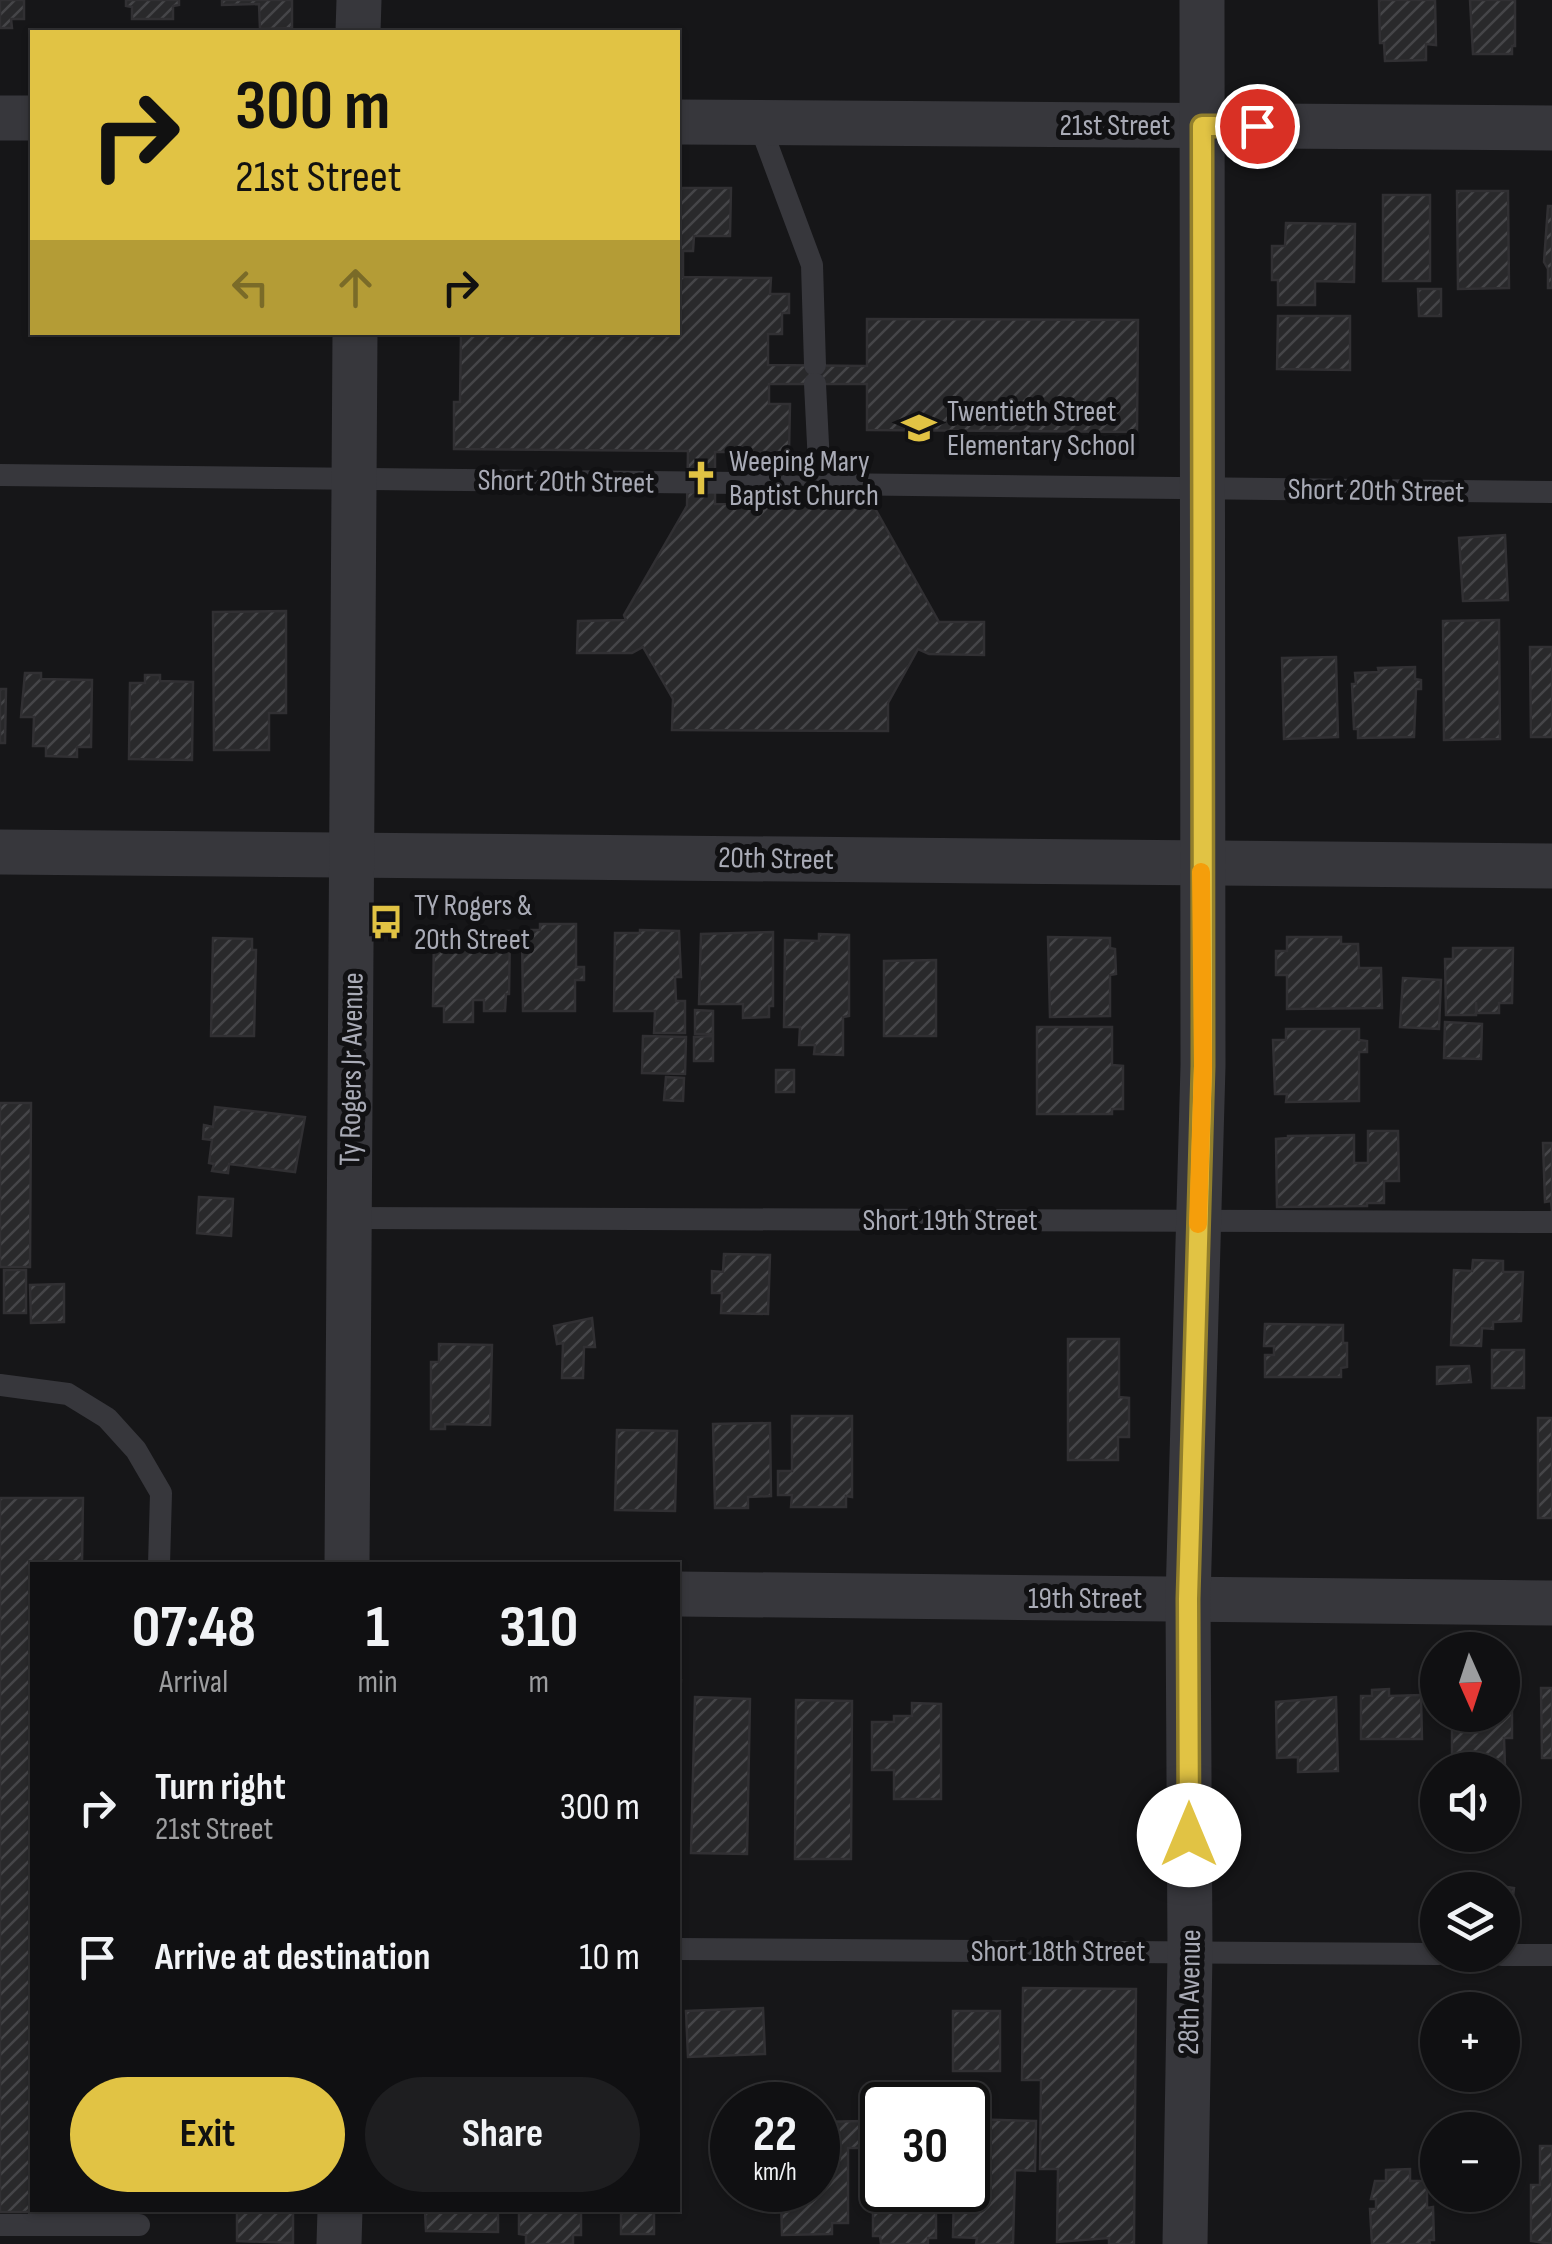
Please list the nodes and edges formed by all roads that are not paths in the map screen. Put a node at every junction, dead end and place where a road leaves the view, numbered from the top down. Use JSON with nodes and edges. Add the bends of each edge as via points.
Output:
{"nodes":[{"id":1,"x":358,"y":0,"type":"edge"},
{"id":2,"x":1202,"y":0,"type":"edge"},
{"id":3,"x":358,"y":30,"type":"edge"},
{"id":4,"x":0,"y":118,"type":"edge"},
{"id":5,"x":30,"y":118,"type":"edge"},
{"id":6,"x":680,"y":122,"type":"edge"},
{"id":7,"x":759,"y":123,"type":"junction"},
{"id":8,"x":1202,"y":126,"type":"junction"},
{"id":9,"x":1552,"y":128,"type":"edge"},
{"id":10,"x":355,"y":335,"type":"edge"},
{"id":11,"x":0,"y":474,"type":"edge"},
{"id":12,"x":354,"y":479,"type":"junction"},
{"id":13,"x":820,"y":484,"type":"junction"},
{"id":14,"x":1202,"y":488,"type":"junction"},
{"id":15,"x":1552,"y":492,"type":"edge"},
{"id":16,"x":0,"y":852,"type":"edge"},
{"id":17,"x":353,"y":854,"type":"junction"},
{"id":18,"x":1201,"y":862,"type":"junction"},
{"id":19,"x":1552,"y":866,"type":"edge"},
{"id":20,"x":349,"y":1218,"type":"junction"},
{"id":21,"x":1198,"y":1221,"type":"junction"},
{"id":22,"x":1552,"y":1222,"type":"edge"},
{"id":23,"x":0,"y":1385,"type":"edge"},
{"id":24,"x":159,"y":1562,"type":"edge"},
{"id":25,"x":348,"y":1562,"type":"edge"},
{"id":26,"x":680,"y":1594,"type":"edge"},
{"id":27,"x":1188,"y":1599,"type":"junction"},
{"id":28,"x":1552,"y":1603,"type":"edge"},
{"id":29,"x":680,"y":1949,"type":"edge"},
{"id":30,"x":1190,"y":1952,"type":"junction"},
{"id":31,"x":1420,"y":1954,"type":"edge"},
{"id":32,"x":1520,"y":1954,"type":"edge"},
{"id":33,"x":1552,"y":1955,"type":"edge"},
{"id":34,"x":340,"y":2212,"type":"edge"},
{"id":35,"x":0,"y":2226,"type":"edge"},
{"id":36,"x":139,"y":2226,"type":"edge"},
{"id":37,"x":340,"y":2244,"type":"edge"},
{"id":38,"x":1185,"y":2244,"type":"edge"}],
"edges":[{"from":1,"to":3,"type":"street"},
{"from":2,"to":8,"type":"street","name":"28th Avenue"},
{"from":4,"to":5,"type":"street"},
{"from":6,"to":7,"type":"street","name":"21st Street"},
{"from":7,"to":8,"type":"street","name":"21st Street"},
{"from":7,"to":13,"type":"lane","via":[[812,266]]},
{"from":8,"to":9,"type":"street","name":"21st Street"},
{"from":8,"to":14,"type":"street","name":"28th Avenue"},
{"from":10,"to":12,"type":"street","name":"Ty Rogers Jr Avenue"},
{"from":11,"to":12,"type":"lane","name":"Short 20th Street"},
{"from":12,"to":13,"type":"lane","name":"Short 20th Street"},
{"from":12,"to":17,"type":"street","name":"Ty Rogers Jr Avenue"},
{"from":13,"to":14,"type":"lane","name":"Short 20th Street"},
{"from":14,"to":15,"type":"lane","name":"Short 20th Street"},
{"from":14,"to":18,"type":"street","name":"28th Avenue"},
{"from":16,"to":17,"type":"street","name":"20th Street"},
{"from":17,"to":18,"type":"street","name":"20th Street"},
{"from":17,"to":20,"type":"street","name":"Ty Rogers Jr Avenue"},
{"from":18,"to":19,"type":"street","name":"20th Street"},
{"from":18,"to":21,"type":"street","name":"28th Avenue"},
{"from":20,"to":21,"type":"lane","name":"Short 19th Street"},
{"from":20,"to":25,"type":"street","name":"Ty Rogers Jr Avenue"},
{"from":21,"to":22,"type":"lane","name":"Short 19th Street"},
{"from":21,"to":27,"type":"street","name":"28th Avenue"},
{"from":23,"to":24,"type":"lane","via":[[68,1394],[107,1418],[136,1450],[161,1493]]},
{"from":26,"to":27,"type":"street","name":"19th Street"},
{"from":27,"to":28,"type":"street","name":"19th Street"},
{"from":27,"to":30,"type":"street","name":"28th Avenue"},
{"from":29,"to":30,"type":"lane","name":"Short 18th Street"},
{"from":30,"to":31,"type":"lane","name":"Short 18th Street"},
{"from":30,"to":38,"type":"street","name":"28th Avenue"},
{"from":32,"to":33,"type":"lane"},
{"from":34,"to":37,"type":"street"},
{"from":35,"to":36,"type":"lane"}]}
